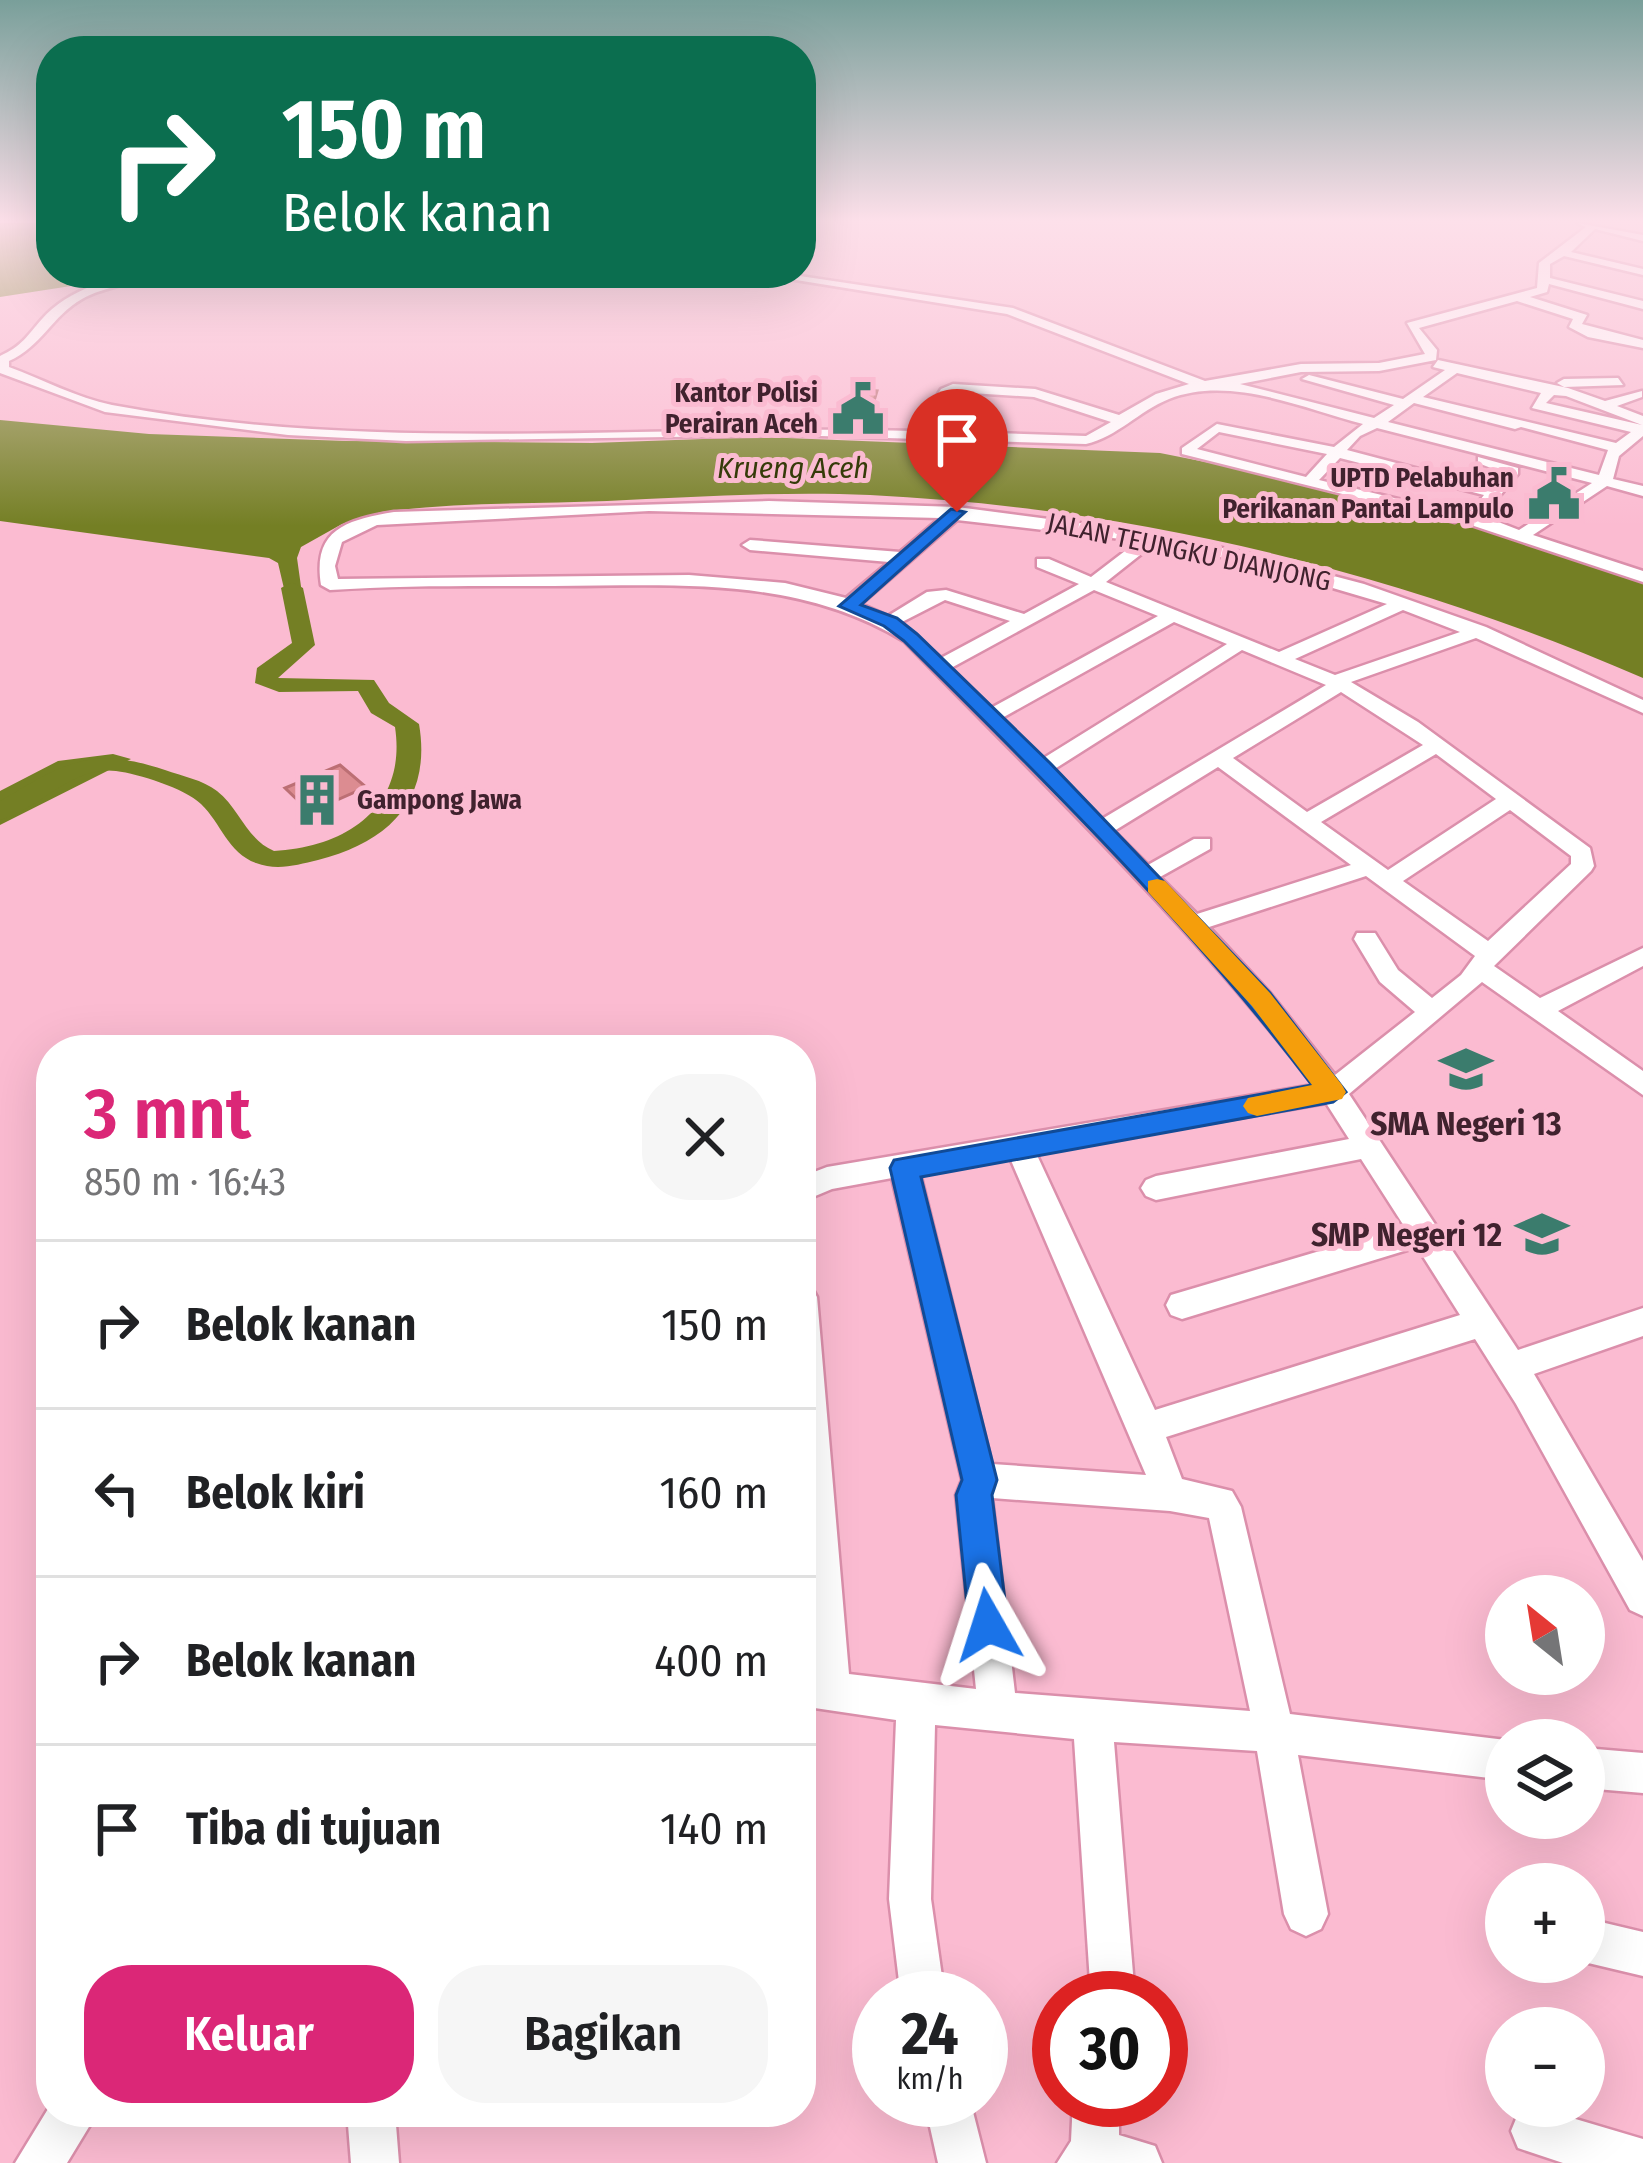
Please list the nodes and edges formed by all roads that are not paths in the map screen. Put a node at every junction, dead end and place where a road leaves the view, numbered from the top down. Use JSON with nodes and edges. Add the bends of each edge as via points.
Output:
{"nodes":[{"id":1,"x":45,"y":324,"type":"edge"},
{"id":2,"x":1042,"y":324,"type":"edge"},
{"id":3,"x":1420,"y":324,"type":"edge"},
{"id":4,"x":1573,"y":324,"type":"edge"},
{"id":5,"x":1643,"y":344,"type":"edge"},
{"id":6,"x":1424,"y":360,"type":"junction"},
{"id":7,"x":1337,"y":368,"type":"junction"},
{"id":8,"x":1454,"y":369,"type":"junction"},
{"id":9,"x":1280,"y":372,"type":"junction"},
{"id":10,"x":1618,"y":382,"type":"dead end"},
{"id":11,"x":1200,"y":384,"type":"junction"},
{"id":12,"x":1222,"y":384,"type":"junction"},
{"id":13,"x":1559,"y":385,"type":"junction"},
{"id":14,"x":1419,"y":392,"type":"junction"},
{"id":15,"x":1010,"y":393,"type":"junction"},
{"id":16,"x":1637,"y":394,"type":"dead end"},
{"id":17,"x":1537,"y":404,"type":"junction"},
{"id":18,"x":1603,"y":406,"type":"junction"},
{"id":19,"x":1000,"y":408,"type":"dead end"},
{"id":20,"x":1045,"y":414,"type":"dead end"},
{"id":21,"x":532,"y":417,"type":"dead end"},
{"id":22,"x":990,"y":422,"type":"dead end"},
{"id":23,"x":1378,"y":422,"type":"junction"},
{"id":24,"x":1117,"y":423,"type":"junction"},
{"id":25,"x":1517,"y":423,"type":"junction"},
{"id":26,"x":1642,"y":427,"type":"edge"},
{"id":27,"x":1355,"y":433,"type":"junction"},
{"id":28,"x":522,"y":435,"type":"junction"},
{"id":29,"x":1264,"y":435,"type":"junction"},
{"id":30,"x":919,"y":436,"type":"junction"},
{"id":31,"x":982,"y":438,"type":"junction"},
{"id":32,"x":1485,"y":448,"type":"junction"},
{"id":33,"x":1617,"y":448,"type":"junction"},
{"id":34,"x":1336,"y":455,"type":"junction"},
{"id":35,"x":1614,"y":474,"type":"junction"},
{"id":36,"x":1309,"y":482,"type":"junction"},
{"id":37,"x":1643,"y":491,"type":"edge"},
{"id":38,"x":1494,"y":494,"type":"junction"},
{"id":39,"x":784,"y":506,"type":"junction"},
{"id":40,"x":957,"y":512,"type":"junction"},
{"id":41,"x":1455,"y":517,"type":"dead end"},
{"id":42,"x":1521,"y":536,"type":"junction"},
{"id":43,"x":1151,"y":539,"type":"junction"},
{"id":44,"x":750,"y":544,"type":"junction"},
{"id":45,"x":906,"y":559,"type":"junction"},
{"id":46,"x":1043,"y":563,"type":"dead end"},
{"id":47,"x":1640,"y":572,"type":"edge"},
{"id":48,"x":717,"y":582,"type":"junction"},
{"id":49,"x":1095,"y":582,"type":"junction"},
{"id":50,"x":1401,"y":604,"type":"junction"},
{"id":51,"x":848,"y":606,"type":"junction"},
{"id":52,"x":1174,"y":615,"type":"junction"},
{"id":53,"x":1025,"y":620,"type":"junction"},
{"id":54,"x":890,"y":622,"type":"junction"},
{"id":55,"x":1480,"y":631,"type":"junction"},
{"id":56,"x":1243,"y":642,"type":"junction"},
{"id":57,"x":1283,"y":657,"type":"junction"},
{"id":58,"x":941,"y":666,"type":"junction"},
{"id":59,"x":1338,"y":683,"type":"junction"},
{"id":60,"x":1643,"y":706,"type":"edge"},
{"id":61,"x":991,"y":716,"type":"junction"},
{"id":62,"x":1437,"y":745,"type":"junction"},
{"id":63,"x":1220,"y":759,"type":"junction"},
{"id":64,"x":1043,"y":767,"type":"junction"},
{"id":65,"x":1510,"y":800,"type":"junction"},
{"id":66,"x":1307,"y":820,"type":"junction"},
{"id":67,"x":1102,"y":829,"type":"junction"},
{"id":68,"x":1202,"y":844,"type":"dead end"},
{"id":69,"x":1380,"y":873,"type":"junction"},
{"id":70,"x":1146,"y":875,"type":"junction"},
{"id":71,"x":1193,"y":924,"type":"junction"},
{"id":72,"x":1366,"y":939,"type":"dead end"},
{"id":73,"x":1485,"y":962,"type":"junction"},
{"id":74,"x":1638,"y":964,"type":"edge"},
{"id":75,"x":1540,"y":1009,"type":"junction"},
{"id":76,"x":1431,"y":1012,"type":"junction"},
{"id":77,"x":1643,"y":1084,"type":"edge"},
{"id":78,"x":1333,"y":1092,"type":"junction"},
{"id":79,"x":1366,"y":1148,"type":"junction"},
{"id":80,"x":1020,"y":1149,"type":"junction"},
{"id":81,"x":904,"y":1168,"type":"junction"},
{"id":82,"x":816,"y":1183,"type":"edge"},
{"id":83,"x":1156,"y":1188,"type":"dead end"},
{"id":84,"x":1425,"y":1232,"type":"junction"},
{"id":85,"x":1182,"y":1305,"type":"dead end"},
{"id":86,"x":1484,"y":1322,"type":"junction"},
{"id":87,"x":1643,"y":1322,"type":"edge"},
{"id":88,"x":1511,"y":1367,"type":"junction"},
{"id":89,"x":1146,"y":1428,"type":"junction"},
{"id":90,"x":980,"y":1480,"type":"junction"},
{"id":91,"x":1170,"y":1494,"type":"junction"},
{"id":92,"x":1643,"y":1597,"type":"edge"},
{"id":93,"x":816,"y":1688,"type":"edge"},
{"id":94,"x":916,"y":1703,"type":"junction"},
{"id":95,"x":998,"y":1712,"type":"junction"},
{"id":96,"x":1093,"y":1721,"type":"junction"},
{"id":97,"x":1274,"y":1732,"type":"junction"},
{"id":98,"x":1485,"y":1757,"type":"edge"},
{"id":99,"x":1605,"y":1770,"type":"edge"},
{"id":100,"x":1643,"y":1773,"type":"edge"},
{"id":101,"x":1306,"y":1914,"type":"dead end"},
{"id":102,"x":1605,"y":1945,"type":"edge"},
{"id":103,"x":1643,"y":1954,"type":"edge"},
{"id":104,"x":919,"y":1971,"type":"edge"},
{"id":105,"x":1111,"y":1971,"type":"edge"},
{"id":106,"x":64,"y":2127,"type":"edge"},
{"id":107,"x":371,"y":2127,"type":"edge"},
{"id":108,"x":953,"y":2127,"type":"edge"},
{"id":109,"x":1099,"y":2127,"type":"edge"},
{"id":110,"x":1535,"y":2131,"type":"dead end"},
{"id":111,"x":1102,"y":2161,"type":"edge"},
{"id":112,"x":1643,"y":2162,"type":"edge"},
{"id":113,"x":39,"y":2163,"type":"edge"},
{"id":114,"x":375,"y":2163,"type":"edge"},
{"id":115,"x":962,"y":2163,"type":"edge"}],
"edges":[{"from":1,"to":28,"type":"street","via":[[28,348],[2,359],[2,369],[105,408],[387,437]]},
{"from":2,"to":11,"type":"street"},
{"from":3,"to":6,"type":"street","via":[[1411,326],[1433,355]]},
{"from":4,"to":5,"type":"street"},
{"from":6,"to":7,"type":"street"},
{"from":6,"to":8,"type":"street"},
{"from":7,"to":9,"type":"street"},
{"from":7,"to":14,"type":"street"},
{"from":8,"to":13,"type":"street"},
{"from":8,"to":14,"type":"street"},
{"from":9,"to":12,"type":"street"},
{"from":9,"to":14,"type":"street"},
{"from":10,"to":13,"type":"street"},
{"from":11,"to":12,"type":"street"},
{"from":11,"to":24,"type":"street"},
{"from":12,"to":23,"type":"street"},
{"from":13,"to":17,"type":"street"},
{"from":13,"to":18,"type":"street"},
{"from":14,"to":17,"type":"street"},
{"from":14,"to":23,"type":"street"},
{"from":14,"to":25,"type":"street"},
{"from":15,"to":19,"type":"street"},
{"from":15,"to":24,"type":"street","via":[[1035,393]]},
{"from":15,"to":30,"type":"street","via":[[950,388]]},
{"from":16,"to":18,"type":"street"},
{"from":17,"to":25,"type":"street"},
{"from":17,"to":26,"type":"street"},
{"from":18,"to":26,"type":"street"},
{"from":20,"to":24,"type":"street"},
{"from":21,"to":28,"type":"street"},
{"from":22,"to":31,"type":"street"},
{"from":23,"to":27,"type":"street"},
{"from":23,"to":32,"type":"street"},
{"from":24,"to":31,"type":"street","via":[[1086,440]]},
{"from":25,"to":32,"type":"street"},
{"from":25,"to":33,"type":"street"},
{"from":26,"to":33,"type":"street"},
{"from":27,"to":29,"type":"street","via":[[1287,420]]},
{"from":27,"to":34,"type":"street"},
{"from":27,"to":38,"type":"street","via":[[1503,465],[1513,471]]},
{"from":28,"to":30,"type":"street"},
{"from":29,"to":34,"type":"street"},
{"from":29,"to":36,"type":"street","via":[[1216,428],[1187,451]]},
{"from":30,"to":31,"type":"street"},
{"from":32,"to":35,"type":"street"},
{"from":33,"to":35,"type":"street"},
{"from":34,"to":36,"type":"street"},
{"from":34,"to":38,"type":"street"},
{"from":35,"to":37,"type":"street"},
{"from":35,"to":42,"type":"street"},
{"from":36,"to":41,"type":"street"},
{"from":38,"to":42,"type":"street","via":[[1476,519]]},
{"from":39,"to":40,"type":"street","name":"JALAN TEUNGKU DIANJONG"},
{"from":39,"to":44,"type":"street"},
{"from":39,"to":48,"type":"street","name":"JALAN TEUNGKU DIANJONG","via":[[394,517],[346,531],[322,562],[330,585]]},
{"from":40,"to":43,"type":"street","name":"JALAN TEUNGKU DIANJONG"},
{"from":40,"to":45,"type":"street"},
{"from":42,"to":47,"type":"street"},
{"from":43,"to":49,"type":"street"},
{"from":43,"to":50,"type":"street","name":"JALAN TEUNGKU DIANJONG"},
{"from":44,"to":45,"type":"street"},
{"from":44,"to":48,"type":"street"},
{"from":45,"to":51,"type":"street"},
{"from":46,"to":49,"type":"street"},
{"from":48,"to":51,"type":"street"},
{"from":49,"to":52,"type":"street"},
{"from":49,"to":53,"type":"street"},
{"from":50,"to":55,"type":"street","name":"JALAN TEUNGKU DIANJONG"},
{"from":50,"to":57,"type":"street"},
{"from":51,"to":54,"type":"street"},
{"from":52,"to":56,"type":"street"},
{"from":52,"to":61,"type":"street"},
{"from":53,"to":54,"type":"street","via":[[940,595]]},
{"from":53,"to":58,"type":"street"},
{"from":54,"to":58,"type":"street"},
{"from":55,"to":59,"type":"street"},
{"from":55,"to":60,"type":"street","name":"JALAN TEUNGKU DIANJONG"},
{"from":56,"to":57,"type":"street"},
{"from":56,"to":64,"type":"street"},
{"from":57,"to":59,"type":"street"},
{"from":58,"to":61,"type":"street"},
{"from":59,"to":62,"type":"street"},
{"from":59,"to":63,"type":"street"},
{"from":61,"to":64,"type":"street"},
{"from":62,"to":65,"type":"street"},
{"from":62,"to":66,"type":"street"},
{"from":63,"to":66,"type":"street"},
{"from":63,"to":67,"type":"street"},
{"from":64,"to":67,"type":"street"},
{"from":65,"to":69,"type":"street"},
{"from":65,"to":73,"type":"street","via":[[1584,860]]},
{"from":66,"to":69,"type":"street"},
{"from":67,"to":70,"type":"street"},
{"from":68,"to":70,"type":"street"},
{"from":69,"to":71,"type":"street"},
{"from":69,"to":73,"type":"street"},
{"from":70,"to":71,"type":"street"},
{"from":71,"to":78,"type":"street"},
{"from":72,"to":76,"type":"street","via":[[1389,976]]},
{"from":73,"to":75,"type":"street"},
{"from":73,"to":76,"type":"street"},
{"from":74,"to":75,"type":"street"},
{"from":75,"to":77,"type":"street"},
{"from":76,"to":78,"type":"street"},
{"from":78,"to":79,"type":"street"},
{"from":78,"to":80,"type":"street"},
{"from":79,"to":83,"type":"street"},
{"from":79,"to":84,"type":"street"},
{"from":80,"to":81,"type":"street"},
{"from":80,"to":89,"type":"street"},
{"from":81,"to":82,"type":"street"},
{"from":81,"to":90,"type":"street"},
{"from":84,"to":85,"type":"street"},
{"from":84,"to":86,"type":"street"},
{"from":86,"to":88,"type":"street"},
{"from":86,"to":89,"type":"street"},
{"from":87,"to":88,"type":"street"},
{"from":88,"to":92,"type":"street"},
{"from":89,"to":91,"type":"street"},
{"from":90,"to":91,"type":"street"},
{"from":90,"to":95,"type":"street","via":[[974,1495]]},
{"from":91,"to":97,"type":"street","via":[[1211,1498],[1224,1509]]},
{"from":93,"to":94,"type":"street"},
{"from":94,"to":95,"type":"street"},
{"from":94,"to":104,"type":"street","via":[[910,1899]]},
{"from":95,"to":96,"type":"street"},
{"from":96,"to":97,"type":"street"},
{"from":96,"to":105,"type":"street"},
{"from":97,"to":98,"type":"street"},
{"from":97,"to":101,"type":"street"},
{"from":99,"to":100,"type":"street"},
{"from":102,"to":103,"type":"street"},
{"from":106,"to":113,"type":"street"},
{"from":107,"to":114,"type":"street"},
{"from":108,"to":115,"type":"street"},
{"from":109,"to":111,"type":"street"},
{"from":110,"to":112,"type":"street"}]}
